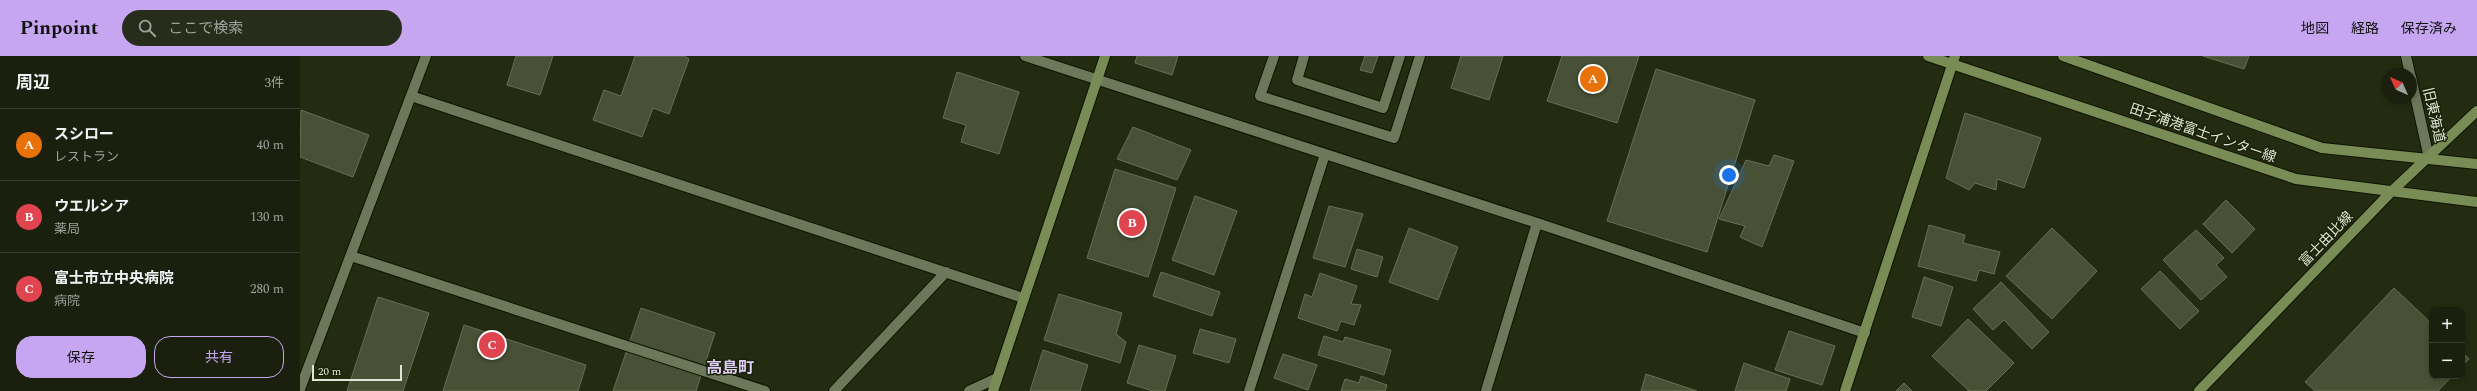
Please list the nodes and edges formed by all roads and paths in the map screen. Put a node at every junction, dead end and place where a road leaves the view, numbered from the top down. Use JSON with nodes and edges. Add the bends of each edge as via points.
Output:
{"nodes":[{"id":1,"x":426,"y":56,"type":"edge"},
{"id":2,"x":1025,"y":56,"type":"edge"},
{"id":3,"x":1105,"y":56,"type":"edge"},
{"id":4,"x":1274,"y":56,"type":"edge"},
{"id":5,"x":1304,"y":56,"type":"edge"},
{"id":6,"x":1400,"y":56,"type":"edge"},
{"id":7,"x":1420,"y":56,"type":"edge"},
{"id":8,"x":1928,"y":56,"type":"edge"},
{"id":9,"x":2063,"y":56,"type":"edge"},
{"id":10,"x":2406,"y":56,"type":"edge"},
{"id":11,"x":1953,"y":60,"type":"edge"},
{"id":12,"x":2409,"y":68,"type":"edge"},
{"id":13,"x":1097,"y":80,"type":"junction"},
{"id":14,"x":411,"y":96,"type":"junction"},
{"id":15,"x":2417,"y":104,"type":"edge"},
{"id":16,"x":2477,"y":111,"type":"edge"},
{"id":17,"x":1325,"y":154,"type":"junction"},
{"id":18,"x":2429,"y":158,"type":"junction"},
{"id":19,"x":2477,"y":164,"type":"edge"},
{"id":20,"x":2391,"y":192,"type":"junction"},
{"id":21,"x":2477,"y":202,"type":"edge"},
{"id":22,"x":1537,"y":223,"type":"junction"},
{"id":23,"x":351,"y":256,"type":"junction"},
{"id":24,"x":946,"y":272,"type":"junction"},
{"id":25,"x":1023,"y":298,"type":"junction"},
{"id":26,"x":1865,"y":333,"type":"junction"},
{"id":27,"x":997,"y":378,"type":"junction"},
{"id":28,"x":300,"y":389,"type":"edge"},
{"id":29,"x":765,"y":391,"type":"edge"},
{"id":30,"x":834,"y":391,"type":"edge"},
{"id":31,"x":969,"y":391,"type":"edge"},
{"id":32,"x":993,"y":391,"type":"edge"},
{"id":33,"x":1249,"y":391,"type":"edge"},
{"id":34,"x":1486,"y":391,"type":"edge"},
{"id":35,"x":1845,"y":391,"type":"edge"},
{"id":36,"x":2199,"y":391,"type":"edge"}],
"edges":[{"from":1,"to":14,"type":"street"},
{"from":2,"to":13,"type":"street"},
{"from":3,"to":13,"type":"main road"},
{"from":4,"to":7,"type":"street","via":[[1260,96],[1394,138]]},
{"from":5,"to":6,"type":"street","via":[[1297,80],[1383,108]]},
{"from":8,"to":11,"type":"main road","name":"田子浦港富士インター線"},
{"from":9,"to":18,"type":"main road","name":"田子浦港富士インター線","via":[[2322,148]]},
{"from":10,"to":12,"type":"street","name":"旧東海道"},
{"from":11,"to":20,"type":"main road","name":"田子浦港富士インター線","via":[[2296,179]]},
{"from":11,"to":26,"type":"main road"},
{"from":13,"to":17,"type":"street"},
{"from":13,"to":25,"type":"main road"},
{"from":14,"to":23,"type":"street"},
{"from":14,"to":24,"type":"street"},
{"from":15,"to":18,"type":"street","name":"旧東海道"},
{"from":16,"to":18,"type":"main road","name":"富士由比線"},
{"from":17,"to":22,"type":"street"},
{"from":17,"to":33,"type":"street"},
{"from":18,"to":19,"type":"main road","name":"田子浦港富士インター線"},
{"from":18,"to":20,"type":"main road","name":"富士由比線"},
{"from":20,"to":21,"type":"main road","name":"田子浦港富士インター線"},
{"from":20,"to":36,"type":"main road","name":"富士由比線"},
{"from":22,"to":26,"type":"street"},
{"from":22,"to":34,"type":"street"},
{"from":23,"to":28,"type":"street"},
{"from":23,"to":29,"type":"street"},
{"from":24,"to":25,"type":"street"},
{"from":24,"to":30,"type":"street"},
{"from":25,"to":27,"type":"main road"},
{"from":26,"to":35,"type":"main road"},
{"from":27,"to":31,"type":"street"},
{"from":27,"to":32,"type":"main road"}]}
